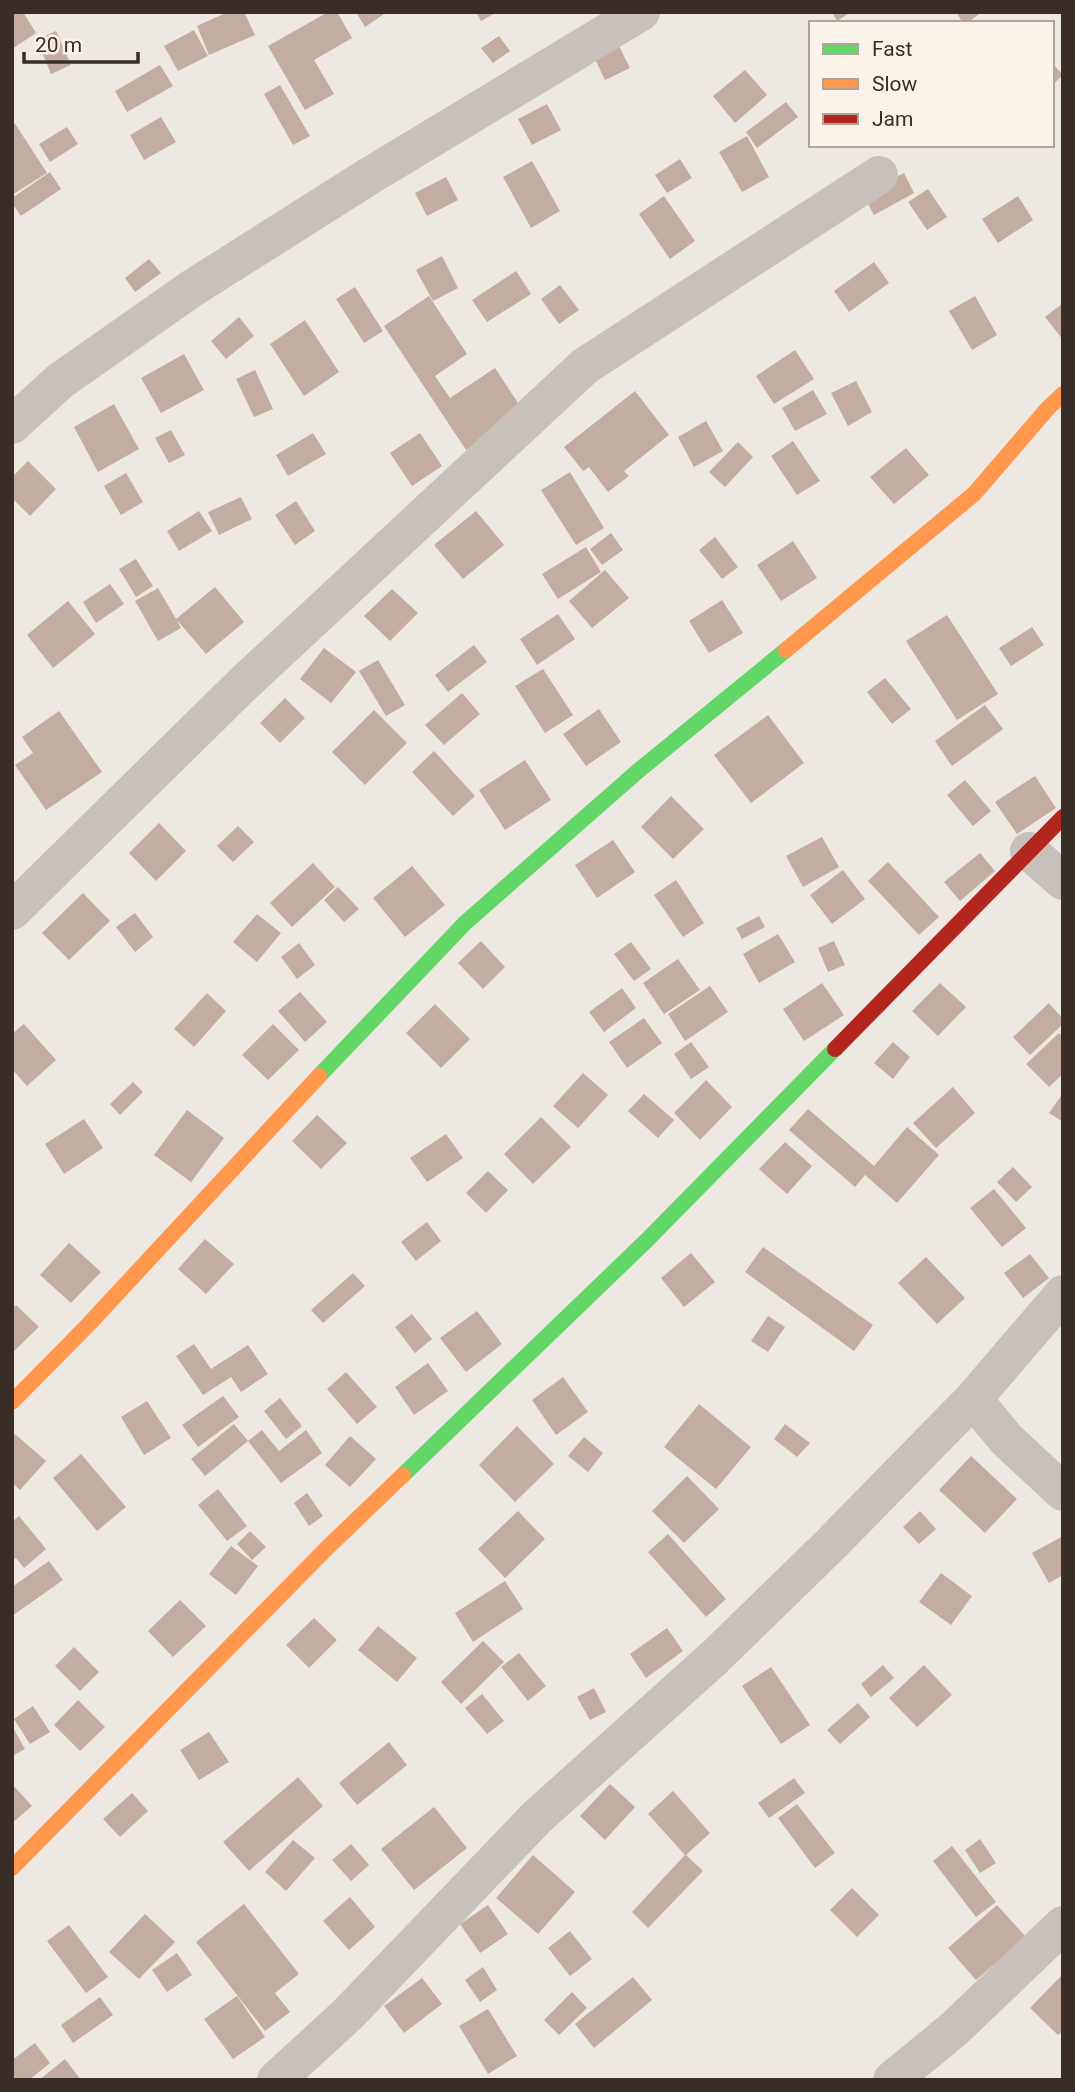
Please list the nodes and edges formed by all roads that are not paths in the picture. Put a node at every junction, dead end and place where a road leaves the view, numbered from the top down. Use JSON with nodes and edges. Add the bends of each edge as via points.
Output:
{"nodes":[{"id":1,"x":641,"y":12,"type":"edge"},
{"id":2,"x":879,"y":175,"type":"dead end"},
{"id":3,"x":1063,"y":394,"type":"edge"},
{"id":4,"x":12,"y":425,"type":"edge"},
{"id":5,"x":1063,"y":817,"type":"edge"},
{"id":6,"x":1029,"y":851,"type":"junction"},
{"id":7,"x":1063,"y":881,"type":"edge"},
{"id":8,"x":12,"y":911,"type":"edge"},
{"id":9,"x":1063,"y":1294,"type":"edge"},
{"id":10,"x":973,"y":1399,"type":"junction"},
{"id":11,"x":12,"y":1402,"type":"edge"},
{"id":12,"x":1063,"y":1492,"type":"edge"},
{"id":13,"x":12,"y":1868,"type":"edge"},
{"id":14,"x":1063,"y":1925,"type":"edge"},
{"id":15,"x":275,"y":2080,"type":"edge"},
{"id":16,"x":892,"y":2080,"type":"edge"}],
"edges":[{"from":1,"to":4,"type":"street","via":[[191,289],[60,381]]},
{"from":2,"to":8,"type":"street","via":[[585,366],[242,685]]},
{"from":3,"to":11,"type":"street","via":[[974,494],[638,771],[466,923]]},
{"from":5,"to":6,"type":"street"},
{"from":6,"to":7,"type":"street"},
{"from":6,"to":13,"type":"street","via":[[647,1240],[328,1547]]},
{"from":9,"to":10,"type":"street"},
{"from":10,"to":12,"type":"street","via":[[1007,1440]]},
{"from":10,"to":15,"type":"street","via":[[715,1657],[537,1816],[348,2015]]},
{"from":14,"to":16,"type":"street","via":[[954,2029]]}]}
